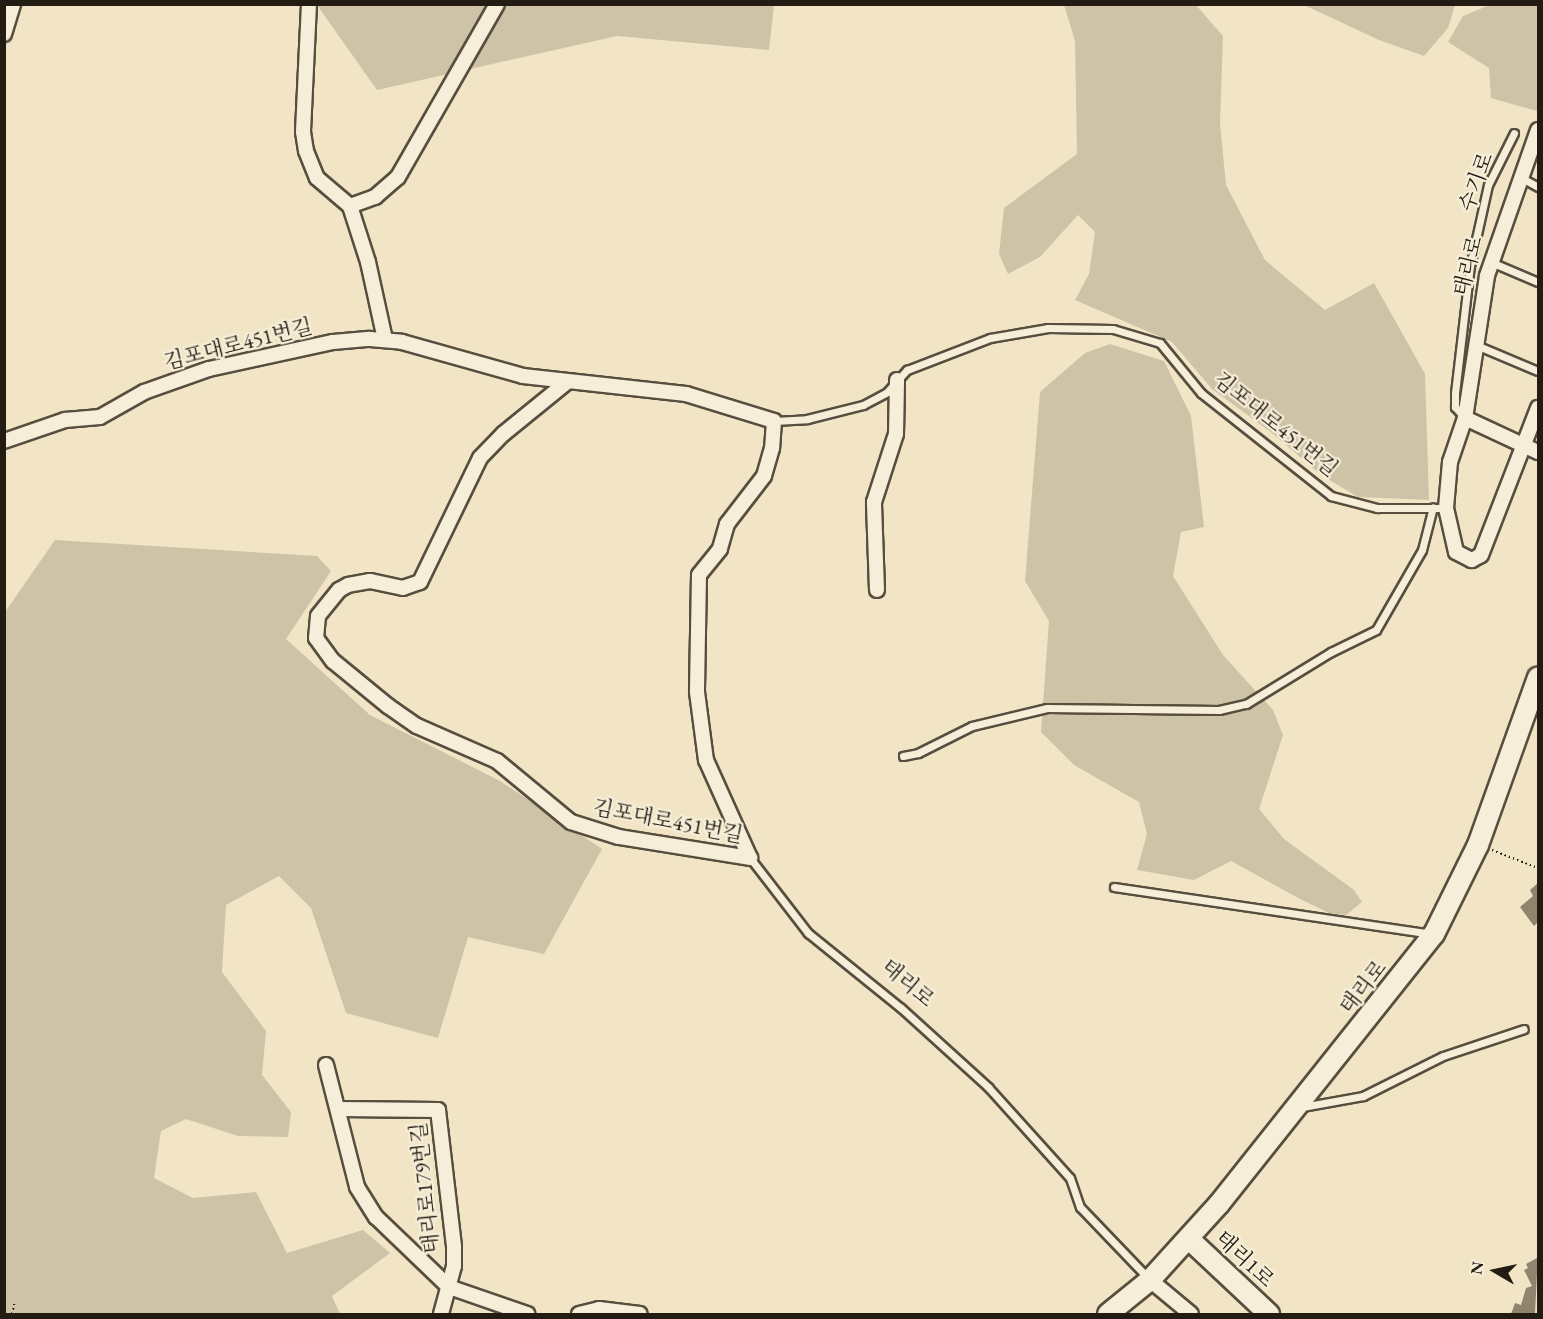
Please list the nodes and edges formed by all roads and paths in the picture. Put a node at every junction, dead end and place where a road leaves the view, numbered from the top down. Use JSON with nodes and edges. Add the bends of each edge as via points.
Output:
{"nodes":[{"id":1,"x":13,"y":4,"type":"edge"},
{"id":2,"x":309,"y":4,"type":"edge"},
{"id":3,"x":497,"y":4,"type":"edge"},
{"id":4,"x":4,"y":34,"type":"edge"},
{"id":5,"x":1539,"y":130,"type":"edge"},
{"id":6,"x":1514,"y":133,"type":"dead end"},
{"id":7,"x":1520,"y":177,"type":"junction"},
{"id":8,"x":1539,"y":187,"type":"edge"},
{"id":9,"x":350,"y":206,"type":"junction"},
{"id":10,"x":1491,"y":262,"type":"junction"},
{"id":11,"x":1539,"y":282,"type":"edge"},
{"id":12,"x":385,"y":339,"type":"junction"},
{"id":13,"x":1476,"y":345,"type":"junction"},
{"id":14,"x":1539,"y":371,"type":"edge"},
{"id":15,"x":897,"y":380,"type":"junction"},
{"id":16,"x":567,"y":382,"type":"junction"},
{"id":17,"x":1539,"y":408,"type":"edge"},
{"id":18,"x":1465,"y":418,"type":"junction"},
{"id":19,"x":774,"y":421,"type":"junction"},
{"id":20,"x":4,"y":441,"type":"edge"},
{"id":21,"x":1522,"y":445,"type":"junction"},
{"id":22,"x":1539,"y":452,"type":"edge"},
{"id":23,"x":1440,"y":507,"type":"junction"},
{"id":24,"x":877,"y":590,"type":"dead end"},
{"id":25,"x":1539,"y":677,"type":"edge"},
{"id":26,"x":903,"y":756,"type":"dead end"},
{"id":27,"x":1478,"y":845,"type":"junction"},
{"id":28,"x":750,"y":858,"type":"junction"},
{"id":29,"x":1539,"y":868,"type":"edge"},
{"id":30,"x":1114,"y":887,"type":"dead end"},
{"id":31,"x":1434,"y":934,"type":"junction"},
{"id":32,"x":1524,"y":1029,"type":"dead end"},
{"id":33,"x":326,"y":1065,"type":"dead end"},
{"id":34,"x":1299,"y":1107,"type":"junction"},
{"id":35,"x":339,"y":1109,"type":"junction"},
{"id":36,"x":1189,"y":1239,"type":"junction"},
{"id":37,"x":1149,"y":1280,"type":"junction"},
{"id":38,"x":449,"y":1287,"type":"junction"},
{"id":39,"x":15,"y":1301,"type":"dead end"},
{"id":40,"x":12,"y":1314,"type":"edge"},
{"id":41,"x":441,"y":1314,"type":"edge"},
{"id":42,"x":527,"y":1314,"type":"edge"},
{"id":43,"x":579,"y":1314,"type":"edge"},
{"id":44,"x":640,"y":1314,"type":"edge"},
{"id":45,"x":1108,"y":1314,"type":"edge"},
{"id":46,"x":1191,"y":1314,"type":"edge"},
{"id":47,"x":1269,"y":1314,"type":"edge"}],
"edges":[{"from":1,"to":4,"type":"street"},
{"from":2,"to":9,"type":"street","via":[[303,132],[306,151],[317,178]]},
{"from":3,"to":9,"type":"street","via":[[398,177],[375,197]]},
{"from":5,"to":7,"type":"street","name":"태리로"},
{"from":6,"to":18,"type":"lane","name":"수기로","via":[[1488,185],[1470,266],[1455,393],[1455,406]]},
{"from":7,"to":8,"type":"lane"},
{"from":7,"to":10,"type":"street","name":"태리로"},
{"from":9,"to":12,"type":"street","via":[[368,262]]},
{"from":10,"to":11,"type":"lane"},
{"from":10,"to":13,"type":"street","name":"태리로"},
{"from":12,"to":16,"type":"street","name":"김포대로451번길","via":[[504,372]]},
{"from":12,"to":20,"type":"street","name":"김포대로451번길","via":[[333,342],[209,369],[163,383],[100,417],[65,420]]},
{"from":13,"to":14,"type":"lane"},
{"from":13,"to":18,"type":"street","name":"태리로"},
{"from":15,"to":19,"type":"lane","name":"김포대로451번길","via":[[882,396],[862,405],[807,419]]},
{"from":15,"to":23,"type":"lane","name":"김포대로451번길","via":[[907,370],[936,356],[990,338],[1048,328],[1132,332],[1160,343],[1201,393],[1331,496],[1377,508]]},
{"from":15,"to":24,"type":"street","via":[[896,434],[873,502]]},
{"from":16,"to":19,"type":"street","name":"김포대로451번길","via":[[686,394]]},
{"from":16,"to":28,"type":"street","name":"김포대로451번길","via":[[502,434],[480,458],[420,582],[403,588],[370,581],[348,585],[318,616],[316,638],[333,661],[388,706],[417,726],[497,760],[577,825],[619,837]]},
{"from":17,"to":21,"type":"street","name":"태리로"},
{"from":18,"to":21,"type":"street"},
{"from":18,"to":23,"type":"street","name":"태리로"},
{"from":19,"to":28,"type":"street","name":"김포대로451번길","via":[[764,476],[727,524],[720,549],[699,575],[698,692],[706,760]]},
{"from":21,"to":22,"type":"street"},
{"from":21,"to":23,"type":"street","name":"태리로","via":[[1478,558],[1466,560],[1456,552]]},
{"from":23,"to":26,"type":"lane","via":[[1422,550],[1376,630],[1331,652],[1246,704],[1219,710],[1047,708],[972,726],[918,753]]},
{"from":25,"to":27,"type":"street","name":"태리로"},
{"from":27,"to":29,"type":"path"},
{"from":27,"to":31,"type":"street","name":"태리로"},
{"from":28,"to":37,"type":"lane","name":"태리로","via":[[808,933],[902,1008],[988,1087],[1070,1178],[1080,1207]]},
{"from":30,"to":31,"type":"lane"},
{"from":31,"to":34,"type":"street","name":"태리로"},
{"from":32,"to":34,"type":"lane","via":[[1443,1056],[1363,1096]]},
{"from":33,"to":35,"type":"street","name":"태리로179번길"},
{"from":34,"to":36,"type":"street","name":"태리로"},
{"from":35,"to":38,"type":"street","name":"태리로179번길","via":[[351,1167],[365,1204]]},
{"from":35,"to":38,"type":"street","name":"태리로179번길","via":[[438,1110],[454,1247]]},
{"from":36,"to":37,"type":"street","name":"태리로"},
{"from":36,"to":47,"type":"street","name":"태리1로"},
{"from":37,"to":45,"type":"street","name":"태리로"},
{"from":37,"to":46,"type":"street"},
{"from":38,"to":41,"type":"street","name":"태리로179번길"},
{"from":38,"to":42,"type":"street","name":"태리로179번길"},
{"from":39,"to":40,"type":"path"},
{"from":43,"to":44,"type":"street","via":[[599,1309]]}]}
